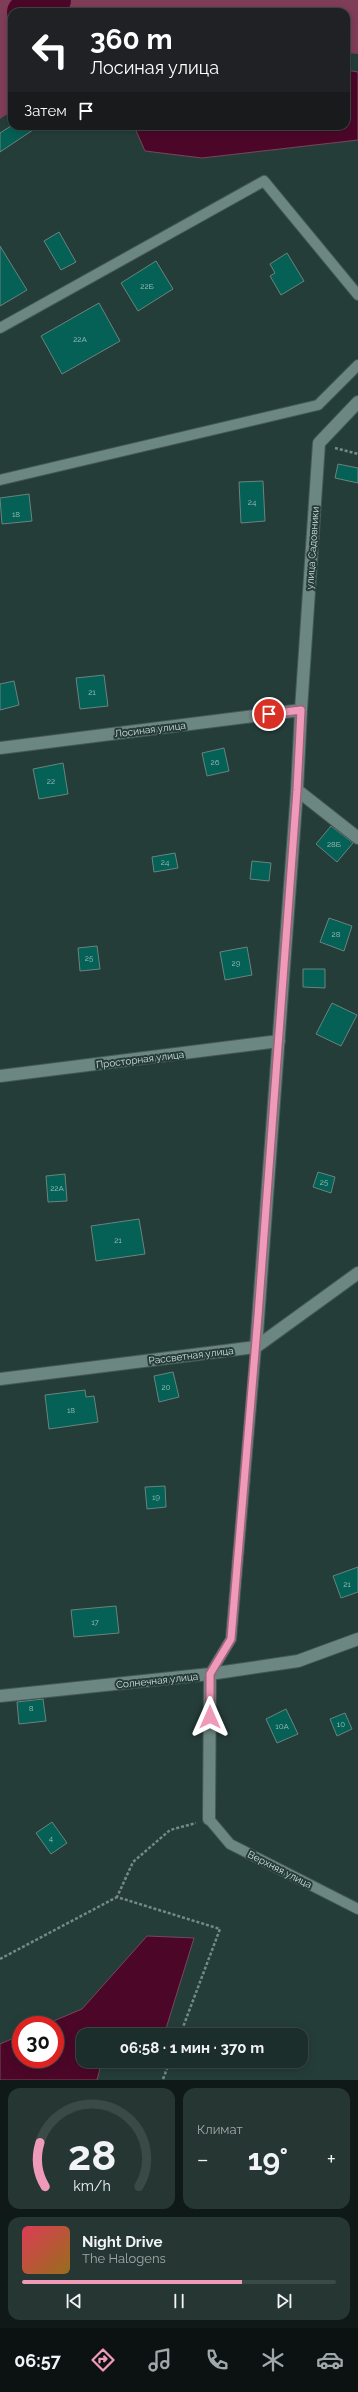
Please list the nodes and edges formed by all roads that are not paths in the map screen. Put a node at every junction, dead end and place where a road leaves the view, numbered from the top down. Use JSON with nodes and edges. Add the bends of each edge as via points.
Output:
{"nodes":[{"id":1,"x":358,"y":296,"type":"edge"},
{"id":2,"x":0,"y":328,"type":"edge"},
{"id":3,"x":358,"y":365,"type":"edge"},
{"id":4,"x":358,"y":402,"type":"edge"},
{"id":5,"x":0,"y":480,"type":"edge"},
{"id":6,"x":301,"y":710,"type":"junction"},
{"id":7,"x":0,"y":748,"type":"edge"},
{"id":8,"x":297,"y":790,"type":"junction"},
{"id":9,"x":358,"y":838,"type":"edge"},
{"id":10,"x":279,"y":1041,"type":"junction"},
{"id":11,"x":0,"y":1076,"type":"edge"},
{"id":12,"x":358,"y":1272,"type":"edge"},
{"id":13,"x":256,"y":1346,"type":"junction"},
{"id":14,"x":0,"y":1379,"type":"edge"},
{"id":15,"x":358,"y":1639,"type":"edge"},
{"id":16,"x":210,"y":1674,"type":"junction"},
{"id":17,"x":0,"y":1696,"type":"edge"},
{"id":18,"x":210,"y":1819,"type":"joint"},
{"id":19,"x":358,"y":1909,"type":"edge"}],
"edges":[{"from":1,"to":2,"type":"lane","via":[[264,181]]},
{"from":3,"to":5,"type":"lane","via":[[318,405]]},
{"from":4,"to":6,"type":"street","name":"улица Садовники","via":[[319,443]]},
{"from":6,"to":7,"type":"street","name":"Лосиная улица"},
{"from":6,"to":8,"type":"street","name":"улица Садовники"},
{"from":8,"to":9,"type":"street"},
{"from":8,"to":10,"type":"street","name":"улица Садовники"},
{"from":10,"to":11,"type":"street","name":"Просторная улица"},
{"from":10,"to":13,"type":"street","name":"улица Садовники"},
{"from":12,"to":13,"type":"street","name":"Рассветная улица"},
{"from":13,"to":14,"type":"street","name":"Рассветная улица"},
{"from":13,"to":16,"type":"lane","via":[[231,1639]]},
{"from":15,"to":16,"type":"street","name":"Солнечная улица","via":[[298,1661]]},
{"from":16,"to":17,"type":"street","name":"Солнечная улица"},
{"from":16,"to":18,"type":"street"},
{"from":18,"to":19,"type":"lane","name":"Верхняя улица","via":[[230,1844]]}]}
